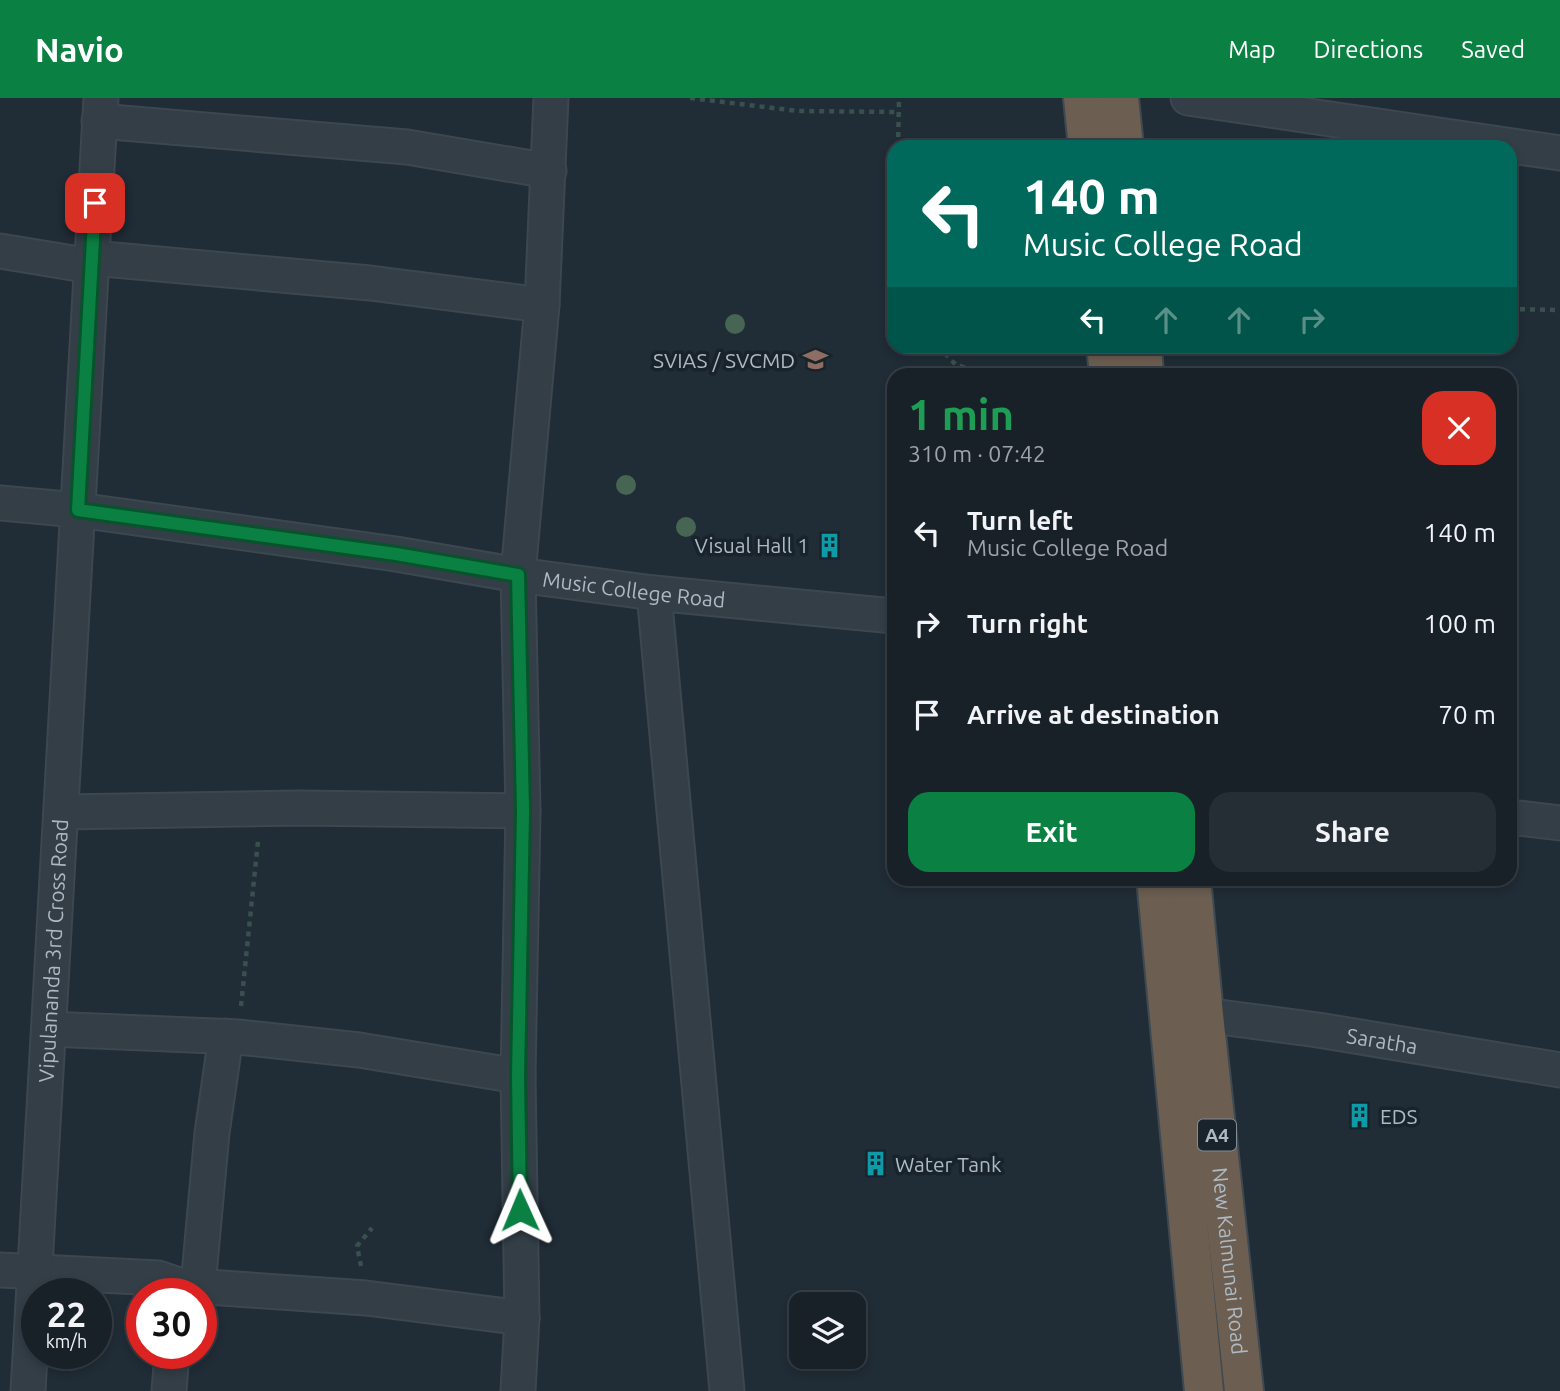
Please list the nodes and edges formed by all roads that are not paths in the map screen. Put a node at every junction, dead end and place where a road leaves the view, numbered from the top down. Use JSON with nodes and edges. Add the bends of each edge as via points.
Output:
{"nodes":[{"id":1,"x":551,"y":98,"type":"edge"},
{"id":2,"x":1083,"y":98,"type":"edge"},
{"id":3,"x":1119,"y":98,"type":"edge"},
{"id":4,"x":1188,"y":98,"type":"edge"},
{"id":5,"x":100,"y":109,"type":"edge"},
{"id":6,"x":1087,"y":140,"type":"edge"},
{"id":7,"x":1123,"y":140,"type":"edge"},
{"id":8,"x":1472,"y":140,"type":"edge"},
{"id":9,"x":1517,"y":147,"type":"edge"},
{"id":10,"x":1560,"y":153,"type":"edge"},
{"id":11,"x":549,"y":171,"type":"junction"},
{"id":12,"x":0,"y":251,"type":"edge"},
{"id":13,"x":92,"y":262,"type":"junction"},
{"id":14,"x":542,"y":305,"type":"junction"},
{"id":15,"x":0,"y":503,"type":"edge"},
{"id":16,"x":78,"y":510,"type":"junction"},
{"id":17,"x":518,"y":575,"type":"junction"},
{"id":18,"x":654,"y":593,"type":"junction"},
{"id":19,"x":887,"y":615,"type":"edge"},
{"id":20,"x":523,"y":811,"type":"junction"},
{"id":21,"x":62,"y":812,"type":"junction"},
{"id":22,"x":1517,"y":818,"type":"edge"},
{"id":23,"x":1560,"y":823,"type":"edge"},
{"id":24,"x":1157,"y":886,"type":"edge"},
{"id":25,"x":1192,"y":886,"type":"edge"},
{"id":26,"x":1204,"y":1015,"type":"junction"},
{"id":27,"x":49,"y":1029,"type":"junction"},
{"id":28,"x":232,"y":1036,"type":"junction"},
{"id":29,"x":1560,"y":1070,"type":"edge"},
{"id":30,"x":518,"y":1076,"type":"junction"},
{"id":31,"x":0,"y":1270,"type":"edge"},
{"id":32,"x":36,"y":1272,"type":"junction"},
{"id":33,"x":158,"y":1278,"type":"edge"},
{"id":34,"x":187,"y":1278,"type":"edge"},
{"id":35,"x":217,"y":1290,"type":"edge"},
{"id":36,"x":522,"y":1318,"type":"junction"},
{"id":37,"x":171,"y":1369,"type":"edge"},
{"id":38,"x":28,"y":1391,"type":"edge"},
{"id":39,"x":169,"y":1391,"type":"edge"},
{"id":40,"x":519,"y":1391,"type":"edge"},
{"id":41,"x":727,"y":1391,"type":"edge"},
{"id":42,"x":1204,"y":1391,"type":"edge"},
{"id":43,"x":1244,"y":1391,"type":"edge"}],
"edges":[{"from":1,"to":11,"type":"street"},
{"from":2,"to":6,"type":"highway"},
{"from":3,"to":7,"type":"highway"},
{"from":4,"to":8,"type":"street"},
{"from":5,"to":11,"type":"street","via":[[407,147]]},
{"from":5,"to":13,"type":"street","name":"Vipulananda 3rd Cross Road"},
{"from":9,"to":10,"type":"street"},
{"from":11,"to":14,"type":"street"},
{"from":12,"to":13,"type":"street"},
{"from":13,"to":14,"type":"street","via":[[370,283]]},
{"from":13,"to":16,"type":"street","name":"Vipulananda 3rd Cross Road"},
{"from":14,"to":17,"type":"street"},
{"from":15,"to":16,"type":"street","name":"Music College Road"},
{"from":16,"to":17,"type":"street","name":"Music College Road"},
{"from":16,"to":21,"type":"street","name":"Vipulananda 3rd Cross Road"},
{"from":17,"to":18,"type":"street","name":"Music College Road"},
{"from":17,"to":20,"type":"street"},
{"from":18,"to":19,"type":"street","name":"Music College Road"},
{"from":18,"to":41,"type":"street"},
{"from":20,"to":21,"type":"street"},
{"from":20,"to":30,"type":"street"},
{"from":21,"to":27,"type":"street","name":"Vipulananda 3rd Cross Road"},
{"from":22,"to":23,"type":"street"},
{"from":24,"to":42,"type":"highway","name":"New Kalmunai Road","number":"A4"},
{"from":25,"to":26,"type":"highway","name":"New Kalmunai Road","number":"A4"},
{"from":26,"to":29,"type":"street","name":"Saratha"},
{"from":26,"to":43,"type":"highway","name":"New Kalmunai Road","number":"A4"},
{"from":27,"to":28,"type":"street"},
{"from":27,"to":32,"type":"street","name":"Vipulananda 3rd Cross Road"},
{"from":28,"to":30,"type":"street","via":[[359,1050]]},
{"from":28,"to":34,"type":"street"},
{"from":30,"to":36,"type":"street"},
{"from":31,"to":32,"type":"street"},
{"from":32,"to":33,"type":"street"},
{"from":32,"to":38,"type":"street","name":"Vipulananda 3rd Cross Road"},
{"from":35,"to":36,"type":"street","via":[[366,1298]]},
{"from":36,"to":40,"type":"street"},
{"from":37,"to":39,"type":"street"}]}
